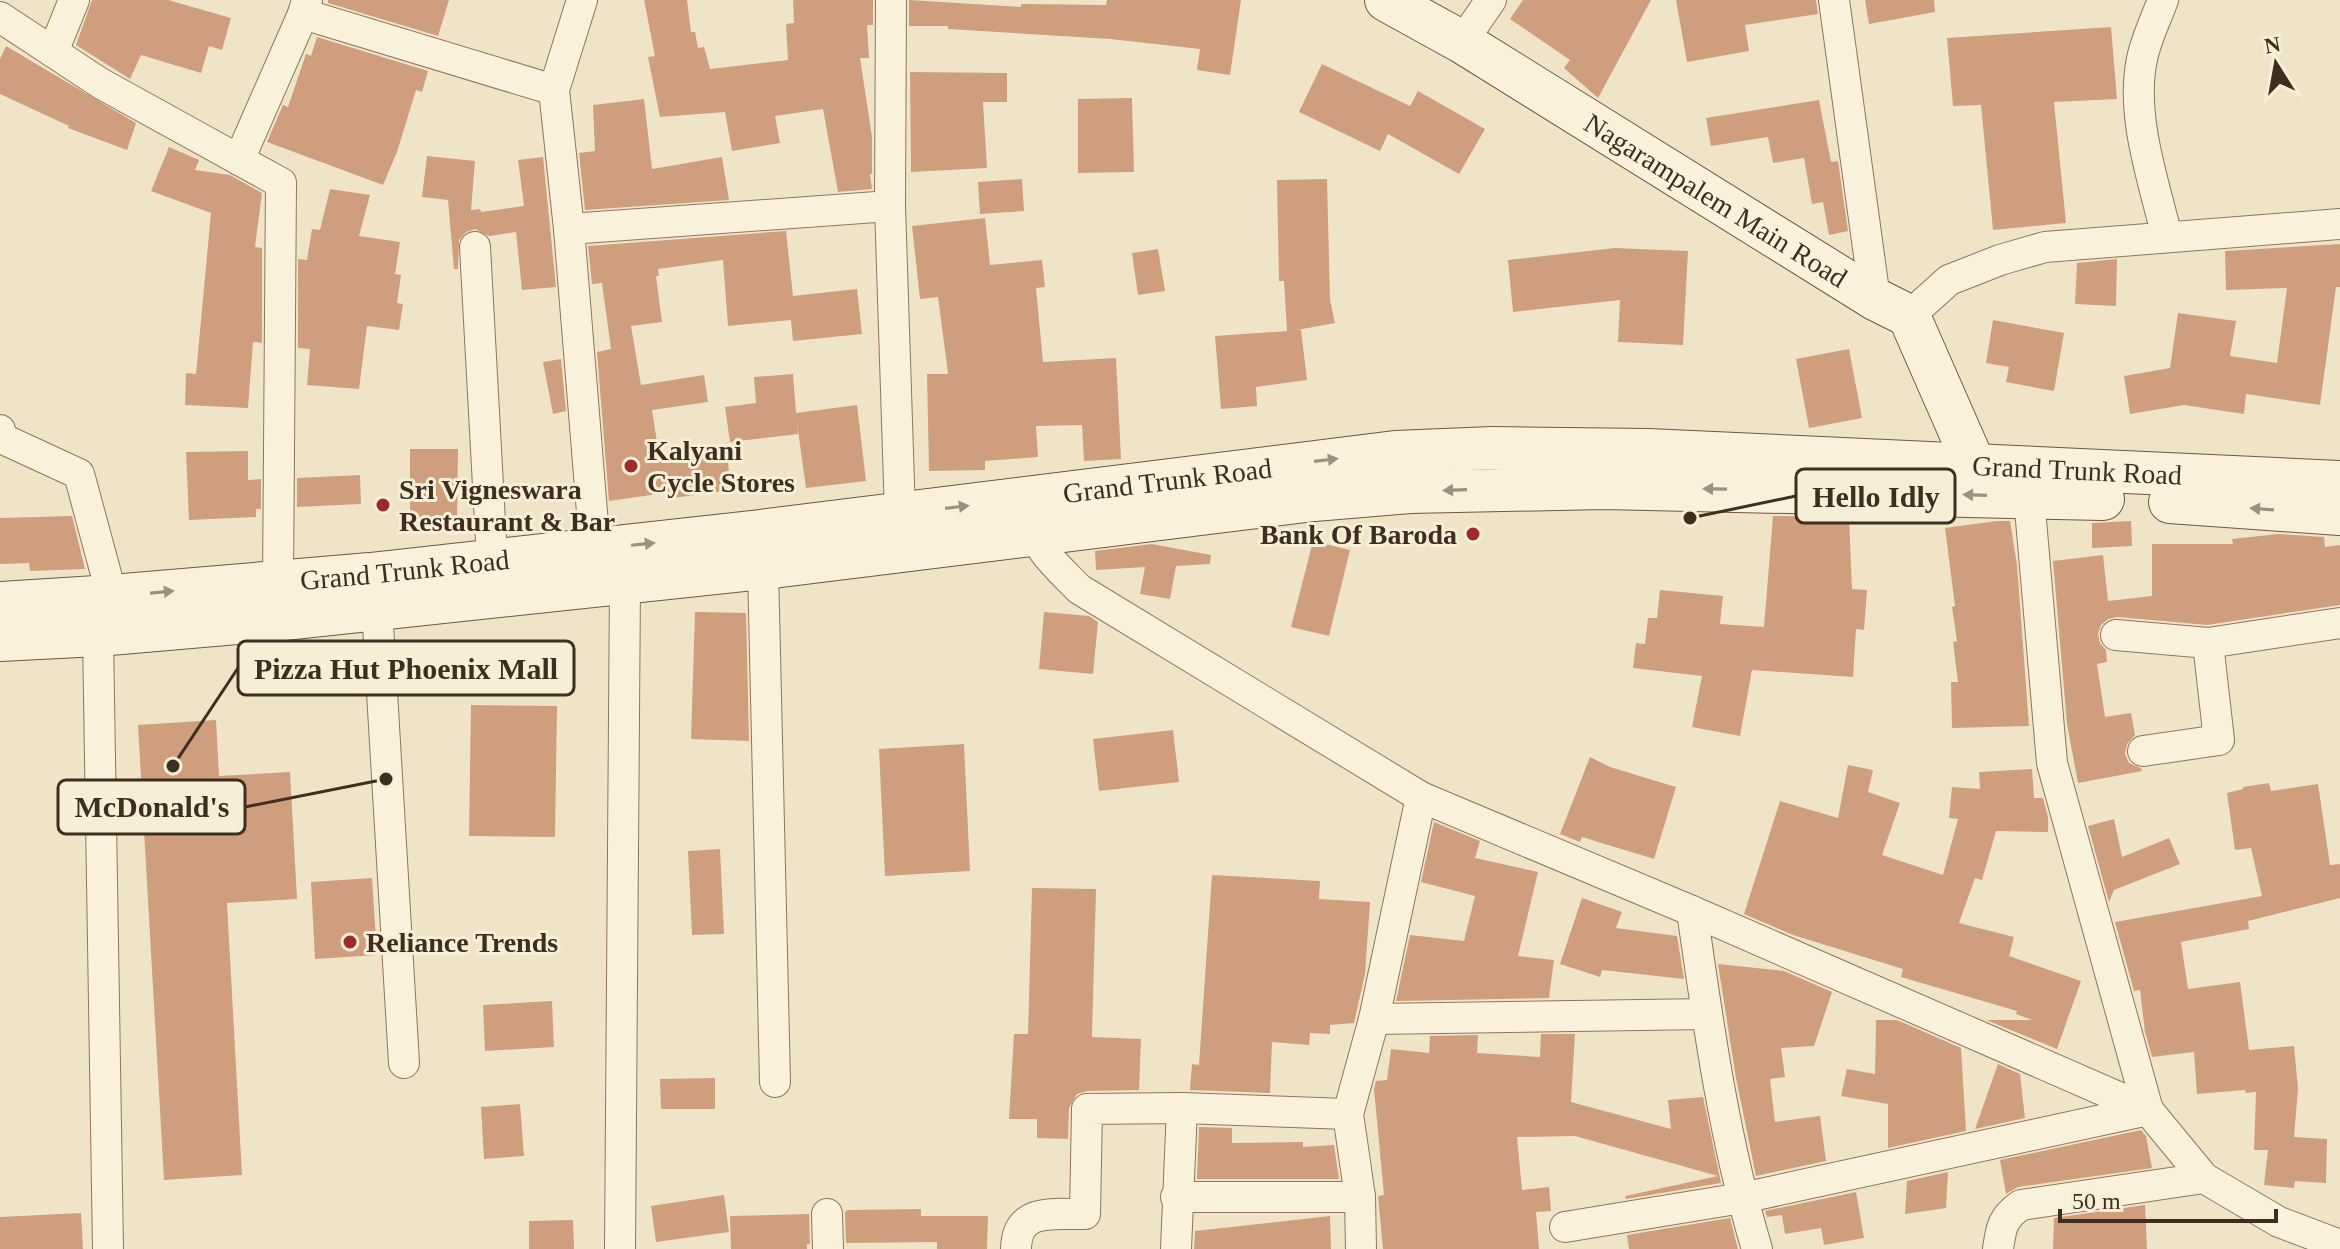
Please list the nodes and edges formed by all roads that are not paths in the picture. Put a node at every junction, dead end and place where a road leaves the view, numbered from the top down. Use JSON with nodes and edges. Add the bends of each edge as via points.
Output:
{"nodes":[{"id":1,"x":74,"y":0,"type":"edge"},
{"id":2,"x":582,"y":0,"type":"edge"},
{"id":3,"x":891,"y":0,"type":"edge"},
{"id":4,"x":1386,"y":0,"type":"edge"},
{"id":5,"x":1491,"y":0,"type":"edge"},
{"id":6,"x":1834,"y":0,"type":"edge"},
{"id":7,"x":2163,"y":0,"type":"edge"},
{"id":8,"x":305,"y":7,"type":"edge"},
{"id":9,"x":0,"y":17,"type":"edge"},
{"id":10,"x":1462,"y":42,"type":"junction"},
{"id":11,"x":53,"y":52,"type":"junction"},
{"id":12,"x":554,"y":90,"type":"junction"},
{"id":13,"x":239,"y":160,"type":"junction"},
{"id":14,"x":890,"y":206,"type":"junction"},
{"id":15,"x":2340,"y":224,"type":"edge"},
{"id":16,"x":569,"y":229,"type":"junction"},
{"id":17,"x":2167,"y":237,"type":"junction"},
{"id":18,"x":475,"y":247,"type":"dead end"},
{"id":19,"x":1892,"y":307,"type":"junction"},
{"id":20,"x":0,"y":430,"type":"edge"},
{"id":21,"x":1974,"y":464,"type":"junction"},
{"id":22,"x":2340,"y":482,"type":"edge"},
{"id":23,"x":2029,"y":497,"type":"junction"},
{"id":24,"x":900,"y":514,"type":"junction"},
{"id":25,"x":2340,"y":514,"type":"edge"},
{"id":26,"x":1030,"y":516,"type":"junction"},
{"id":27,"x":595,"y":549,"type":"junction"},
{"id":28,"x":492,"y":559,"type":"junction"},
{"id":29,"x":763,"y":568,"type":"junction"},
{"id":30,"x":278,"y":583,"type":"junction"},
{"id":31,"x":625,"y":583,"type":"junction"},
{"id":32,"x":112,"y":596,"type":"junction"},
{"id":33,"x":0,"y":603,"type":"edge"},
{"id":34,"x":377,"y":608,"type":"junction"},
{"id":35,"x":2340,"y":623,"type":"edge"},
{"id":36,"x":98,"y":635,"type":"junction"},
{"id":37,"x":2116,"y":635,"type":"dead end"},
{"id":38,"x":0,"y":640,"type":"edge"},
{"id":39,"x":2208,"y":643,"type":"junction"},
{"id":40,"x":2143,"y":751,"type":"dead end"},
{"id":41,"x":1421,"y":797,"type":"junction"},
{"id":42,"x":1692,"y":911,"type":"junction"},
{"id":43,"x":1707,"y":1014,"type":"junction"},
{"id":44,"x":1374,"y":1019,"type":"junction"},
{"id":45,"x":404,"y":1063,"type":"dead end"},
{"id":46,"x":775,"y":1082,"type":"dead end"},
{"id":47,"x":1182,"y":1108,"type":"junction"},
{"id":48,"x":2148,"y":1110,"type":"junction"},
{"id":49,"x":1348,"y":1114,"type":"junction"},
{"id":50,"x":2204,"y":1178,"type":"junction"},
{"id":51,"x":1176,"y":1197,"type":"junction"},
{"id":52,"x":1360,"y":1197,"type":"junction"},
{"id":53,"x":1742,"y":1198,"type":"junction"},
{"id":54,"x":827,"y":1214,"type":"dead end"},
{"id":55,"x":1565,"y":1227,"type":"dead end"},
{"id":56,"x":2340,"y":1245,"type":"edge"},
{"id":57,"x":108,"y":1249,"type":"edge"},
{"id":58,"x":620,"y":1249,"type":"edge"},
{"id":59,"x":828,"y":1249,"type":"edge"},
{"id":60,"x":1016,"y":1249,"type":"edge"},
{"id":61,"x":1176,"y":1249,"type":"edge"},
{"id":62,"x":1361,"y":1249,"type":"edge"},
{"id":63,"x":1757,"y":1249,"type":"edge"},
{"id":64,"x":1998,"y":1249,"type":"edge"}],
"edges":[{"from":1,"to":11,"type":"street"},
{"from":2,"to":12,"type":"street"},
{"from":3,"to":14,"type":"street"},
{"from":4,"to":10,"type":"main road","name":"Nagarampalem Main Road"},
{"from":5,"to":10,"type":"street"},
{"from":6,"to":19,"type":"street"},
{"from":7,"to":17,"type":"street","via":[[2142,59],[2139,99]]},
{"from":8,"to":12,"type":"street"},
{"from":8,"to":13,"type":"street"},
{"from":9,"to":11,"type":"street"},
{"from":10,"to":19,"type":"main road","name":"Nagarampalem Main Road"},
{"from":11,"to":13,"type":"street"},
{"from":12,"to":16,"type":"street"},
{"from":13,"to":30,"type":"street","via":[[281,183]]},
{"from":14,"to":16,"type":"street"},
{"from":14,"to":24,"type":"street"},
{"from":15,"to":17,"type":"street"},
{"from":16,"to":27,"type":"street"},
{"from":17,"to":19,"type":"street","via":[[2045,247],[1949,280]]},
{"from":18,"to":28,"type":"street"},
{"from":19,"to":21,"type":"main road"},
{"from":20,"to":32,"type":"street","via":[[1,438],[79,474]]},
{"from":21,"to":22,"type":"main road","name":"Grand Trunk Road"},
{"from":26,"to":21,"type":"main road","name":"Grand Trunk Road","one_way":true,"via":[[1395,452],[1648,450]]},
{"from":25,"to":23,"type":"main road","name":"Grand Trunk Road","one_way":true},
{"from":23,"to":26,"type":"main road","name":"Grand Trunk Road","one_way":true,"via":[[1495,488]]},
{"from":23,"to":48,"type":"street","via":[[2052,763]]},
{"from":24,"to":26,"type":"main road","name":"Grand Trunk Road","one_way":true},
{"from":27,"to":24,"type":"main road","name":"Grand Trunk Road","one_way":true},
{"from":26,"to":29,"type":"main road","name":"Grand Trunk Road"},
{"from":26,"to":41,"type":"street","via":[[1059,569],[1079,589]]},
{"from":27,"to":28,"type":"main road","name":"Grand Trunk Road"},
{"from":28,"to":30,"type":"main road","name":"Grand Trunk Road"},
{"from":29,"to":31,"type":"main road","name":"Grand Trunk Road"},
{"from":29,"to":46,"type":"street"},
{"from":32,"to":30,"type":"main road","name":"Grand Trunk Road","one_way":true},
{"from":31,"to":34,"type":"main road","name":"Grand Trunk Road"},
{"from":31,"to":58,"type":"street"},
{"from":32,"to":33,"type":"main road","name":"Grand Trunk Road"},
{"from":34,"to":36,"type":"main road","name":"Grand Trunk Road"},
{"from":34,"to":45,"type":"street"},
{"from":35,"to":39,"type":"street"},
{"from":36,"to":38,"type":"main road","name":"Grand Trunk Road"},
{"from":36,"to":57,"type":"street"},
{"from":37,"to":39,"type":"street"},
{"from":39,"to":40,"type":"street","via":[[2219,740]]},
{"from":41,"to":42,"type":"street"},
{"from":41,"to":44,"type":"street"},
{"from":42,"to":43,"type":"street"},
{"from":42,"to":48,"type":"street"},
{"from":43,"to":44,"type":"street"},
{"from":43,"to":53,"type":"street"},
{"from":44,"to":49,"type":"street"},
{"from":47,"to":49,"type":"street"},
{"from":47,"to":51,"type":"street"},
{"from":47,"to":60,"type":"street","via":[[1087,1109],[1085,1214],[1037,1215],[1023,1224]]},
{"from":48,"to":50,"type":"street"},
{"from":48,"to":53,"type":"street"},
{"from":49,"to":52,"type":"street"},
{"from":50,"to":56,"type":"street","via":[[2279,1222]]},
{"from":50,"to":64,"type":"street","via":[[2021,1205],[2008,1214]]},
{"from":51,"to":52,"type":"street"},
{"from":51,"to":61,"type":"street"},
{"from":52,"to":62,"type":"street"},
{"from":53,"to":55,"type":"street"},
{"from":53,"to":63,"type":"street"},
{"from":54,"to":59,"type":"street"}]}
